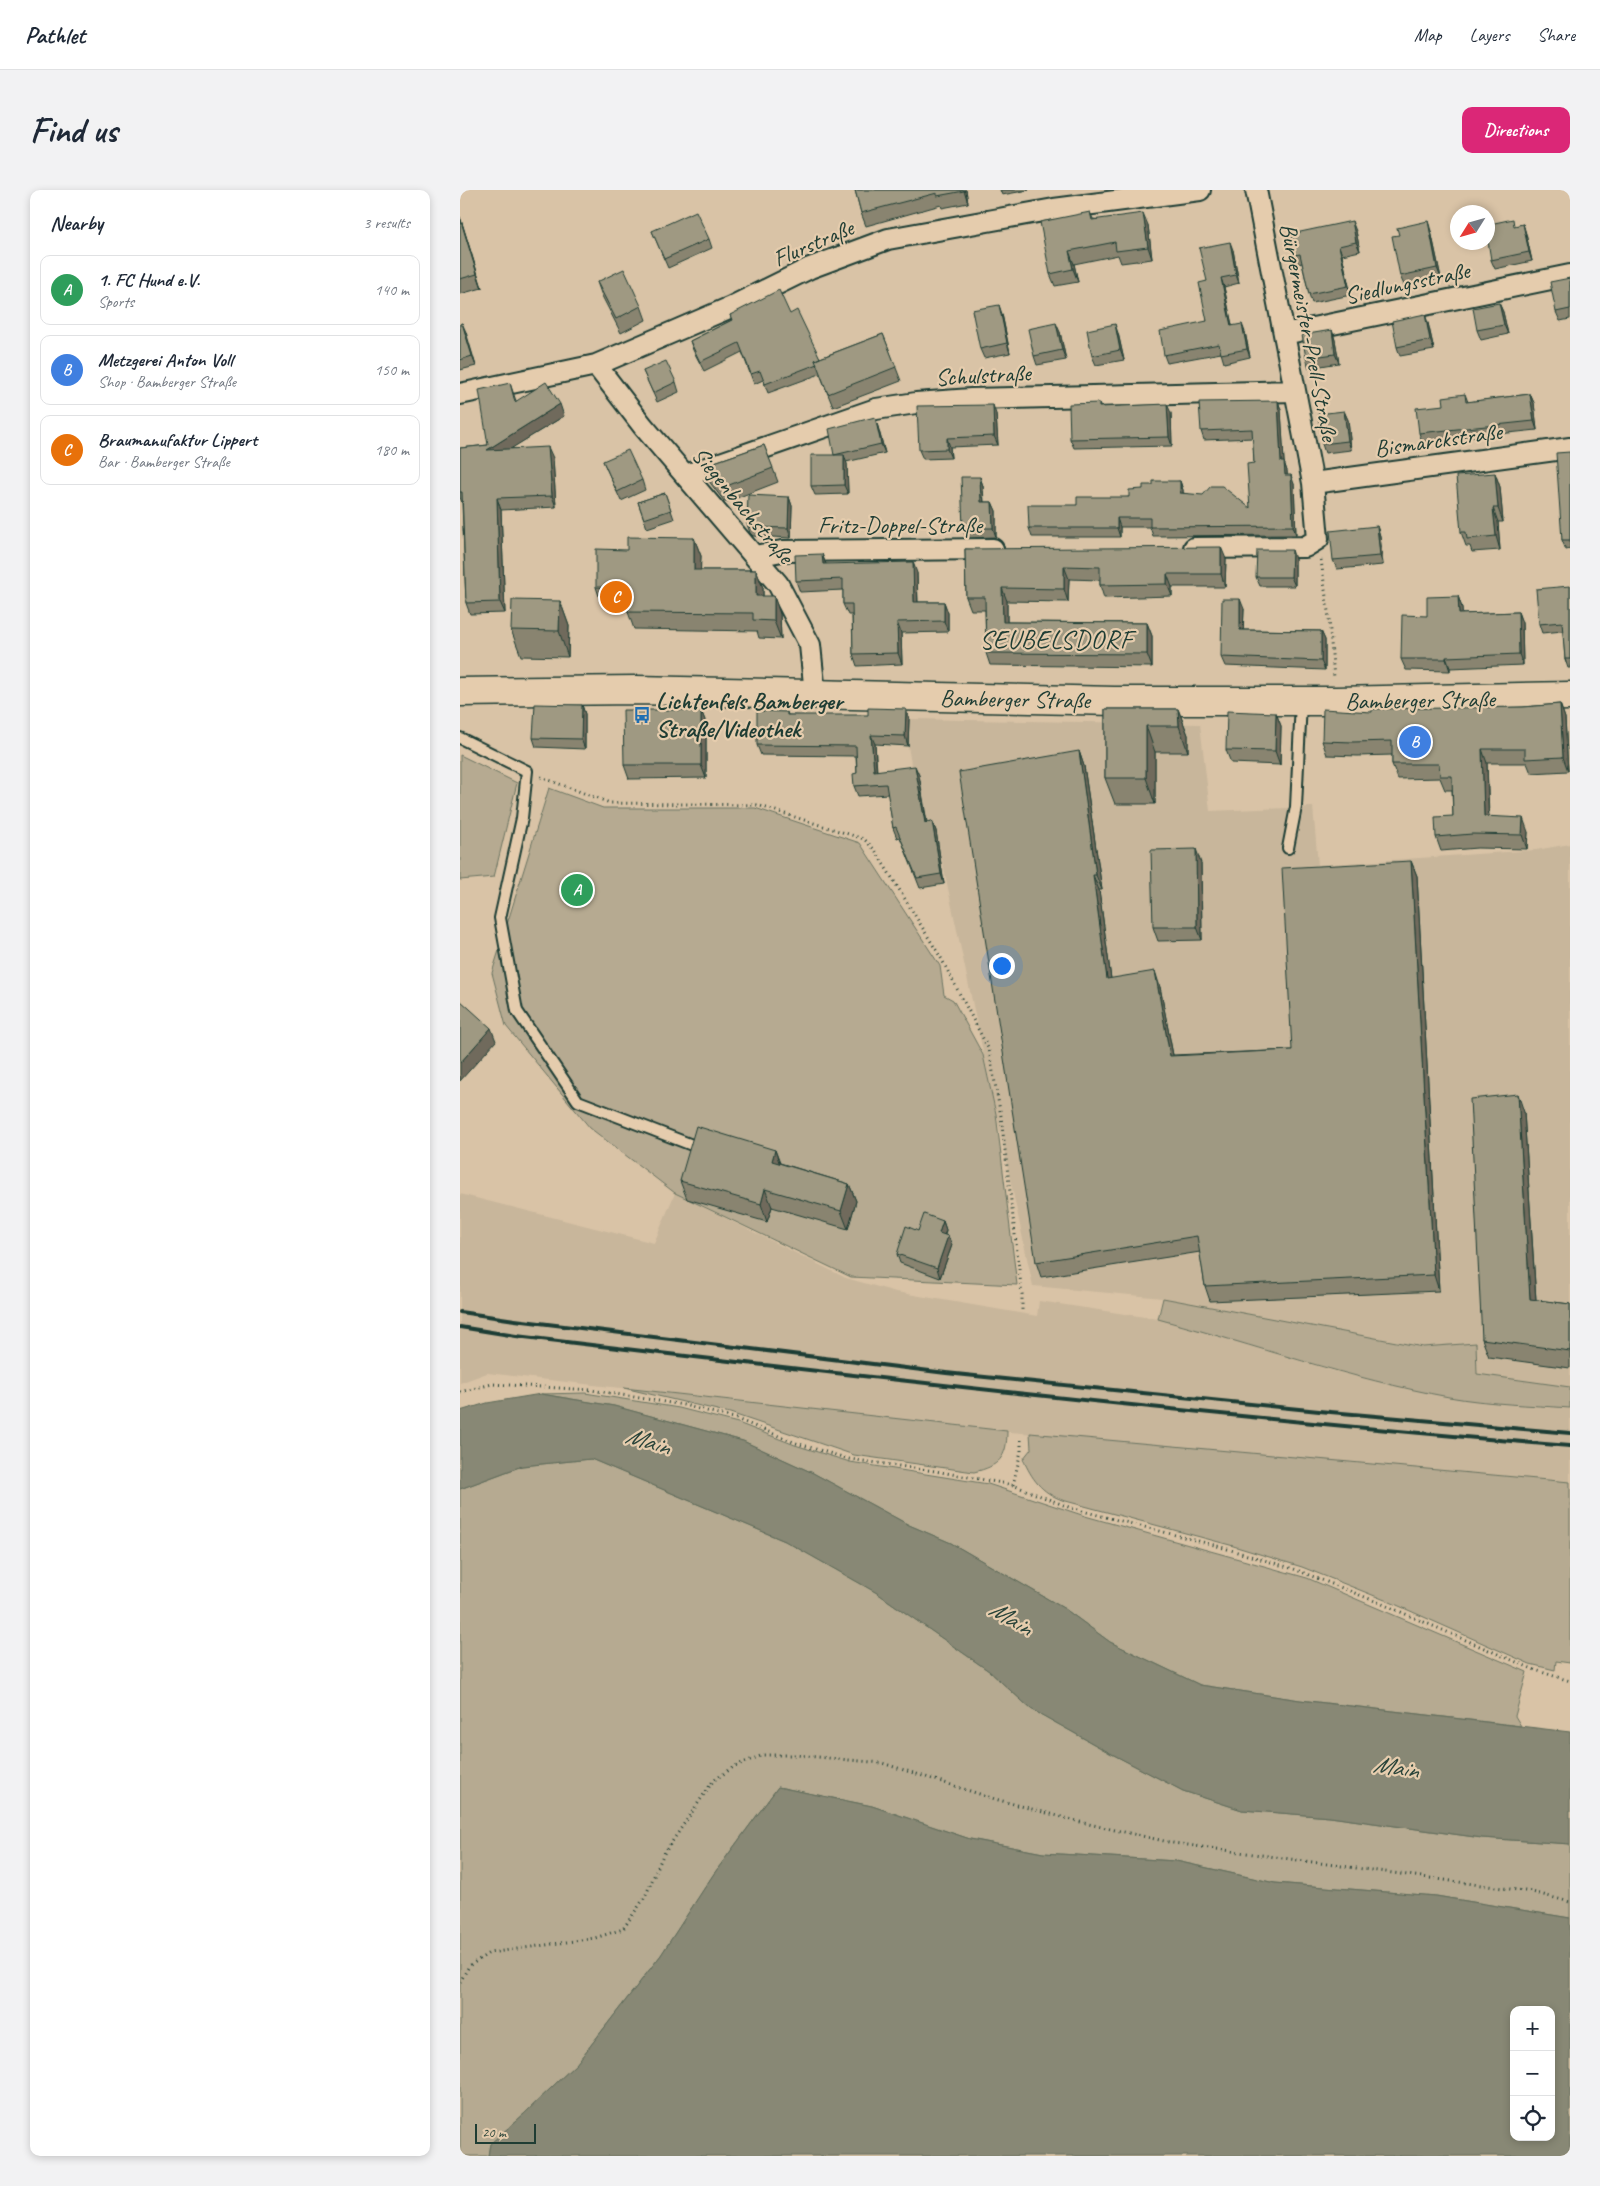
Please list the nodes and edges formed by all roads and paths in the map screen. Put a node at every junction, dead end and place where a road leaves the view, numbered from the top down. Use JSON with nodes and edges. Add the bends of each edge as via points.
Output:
{"nodes":[{"id":1,"x":1200,"y":190,"type":"edge"},
{"id":2,"x":1256,"y":190,"type":"edge"},
{"id":3,"x":1570,"y":275,"type":"edge"},
{"id":4,"x":1284,"y":334,"type":"junction"},
{"id":5,"x":596,"y":365,"type":"junction"},
{"id":6,"x":1295,"y":391,"type":"junction"},
{"id":7,"x":460,"y":394,"type":"edge"},
{"id":8,"x":1570,"y":448,"type":"edge"},
{"id":9,"x":686,"y":475,"type":"junction"},
{"id":10,"x":1313,"y":483,"type":"junction"},
{"id":11,"x":1318,"y":540,"type":"junction"},
{"id":12,"x":1176,"y":548,"type":"edge"},
{"id":13,"x":1009,"y":549,"type":"edge"},
{"id":14,"x":755,"y":556,"type":"junction"},
{"id":15,"x":460,"y":692,"type":"edge"},
{"id":16,"x":815,"y":694,"type":"junction"},
{"id":17,"x":1570,"y":696,"type":"edge"},
{"id":18,"x":1301,"y":701,"type":"junction"},
{"id":19,"x":1336,"y":702,"type":"junction"},
{"id":20,"x":460,"y":738,"type":"edge"},
{"id":21,"x":527,"y":771,"type":"junction"},
{"id":22,"x":1288,"y":848,"type":"dead end"},
{"id":23,"x":692,"y":1145,"type":"edge"},
{"id":24,"x":1022,"y":1310,"type":"dead end"},
{"id":25,"x":460,"y":1392,"type":"edge"},
{"id":26,"x":1021,"y":1438,"type":"dead end"},
{"id":27,"x":1013,"y":1485,"type":"junction"},
{"id":28,"x":1570,"y":1681,"type":"edge"},
{"id":29,"x":1570,"y":1902,"type":"edge"},
{"id":30,"x":460,"y":1982,"type":"edge"}],
"edges":[{"from":1,"to":5,"type":"street","name":"Flurstraße","via":[[1054,209],[888,239],[810,268],[723,311]]},
{"from":2,"to":4,"type":"street","name":"Bürgermeister-Prell-Straße"},
{"from":3,"to":4,"type":"street","name":"Siedlungsstraße"},
{"from":4,"to":6,"type":"street","name":"Bürgermeister-Prell-Straße"},
{"from":5,"to":7,"type":"street","name":"Flurstraße"},
{"from":5,"to":9,"type":"street","name":"Siegenbachstraße"},
{"from":6,"to":9,"type":"street","name":"Schulstraße","via":[[916,403],[876,409]]},
{"from":6,"to":10,"type":"street","name":"Bürgermeister-Prell-Straße"},
{"from":8,"to":10,"type":"street","name":"Bismarckstraße"},
{"from":9,"to":14,"type":"street","name":"Siegenbachstraße"},
{"from":10,"to":11,"type":"street"},
{"from":11,"to":12,"type":"street","via":[[1305,547]]},
{"from":11,"to":19,"type":"path"},
{"from":13,"to":14,"type":"street","name":"Fritz-Doppel-Straße","via":[[782,551]]},
{"from":14,"to":16,"type":"street","name":"Siegenbachstraße","via":[[778,584],[810,645]]},
{"from":15,"to":16,"type":"street","name":"Bamberger Straße","via":[[636,690]]},
{"from":16,"to":18,"type":"street","name":"Bamberger Straße","via":[[1104,701]]},
{"from":17,"to":19,"type":"street","name":"Bamberger Straße"},
{"from":18,"to":19,"type":"street","name":"Bamberger Straße"},
{"from":18,"to":22,"type":"lane","via":[[1296,807]]},
{"from":20,"to":21,"type":"lane"},
{"from":21,"to":23,"type":"lane","via":[[522,818],[500,918],[517,1011],[578,1101]]},
{"from":21,"to":24,"type":"path","via":[[610,802],[757,805],[864,839],[941,958],[989,1050],[1001,1116]]},
{"from":25,"to":27,"type":"path","via":[[492,1384],[592,1390],[682,1405],[734,1418],[796,1443],[848,1459]]},
{"from":26,"to":27,"type":"path"},
{"from":27,"to":28,"type":"path","via":[[1071,1508],[1294,1569],[1535,1670]]},
{"from":29,"to":30,"type":"path","via":[[1532,1892],[1174,1843],[995,1799],[882,1763],[763,1755],[734,1766],[713,1781],[663,1855],[645,1897],[623,1929],[595,1938],[490,1953],[469,1966]]}]}
